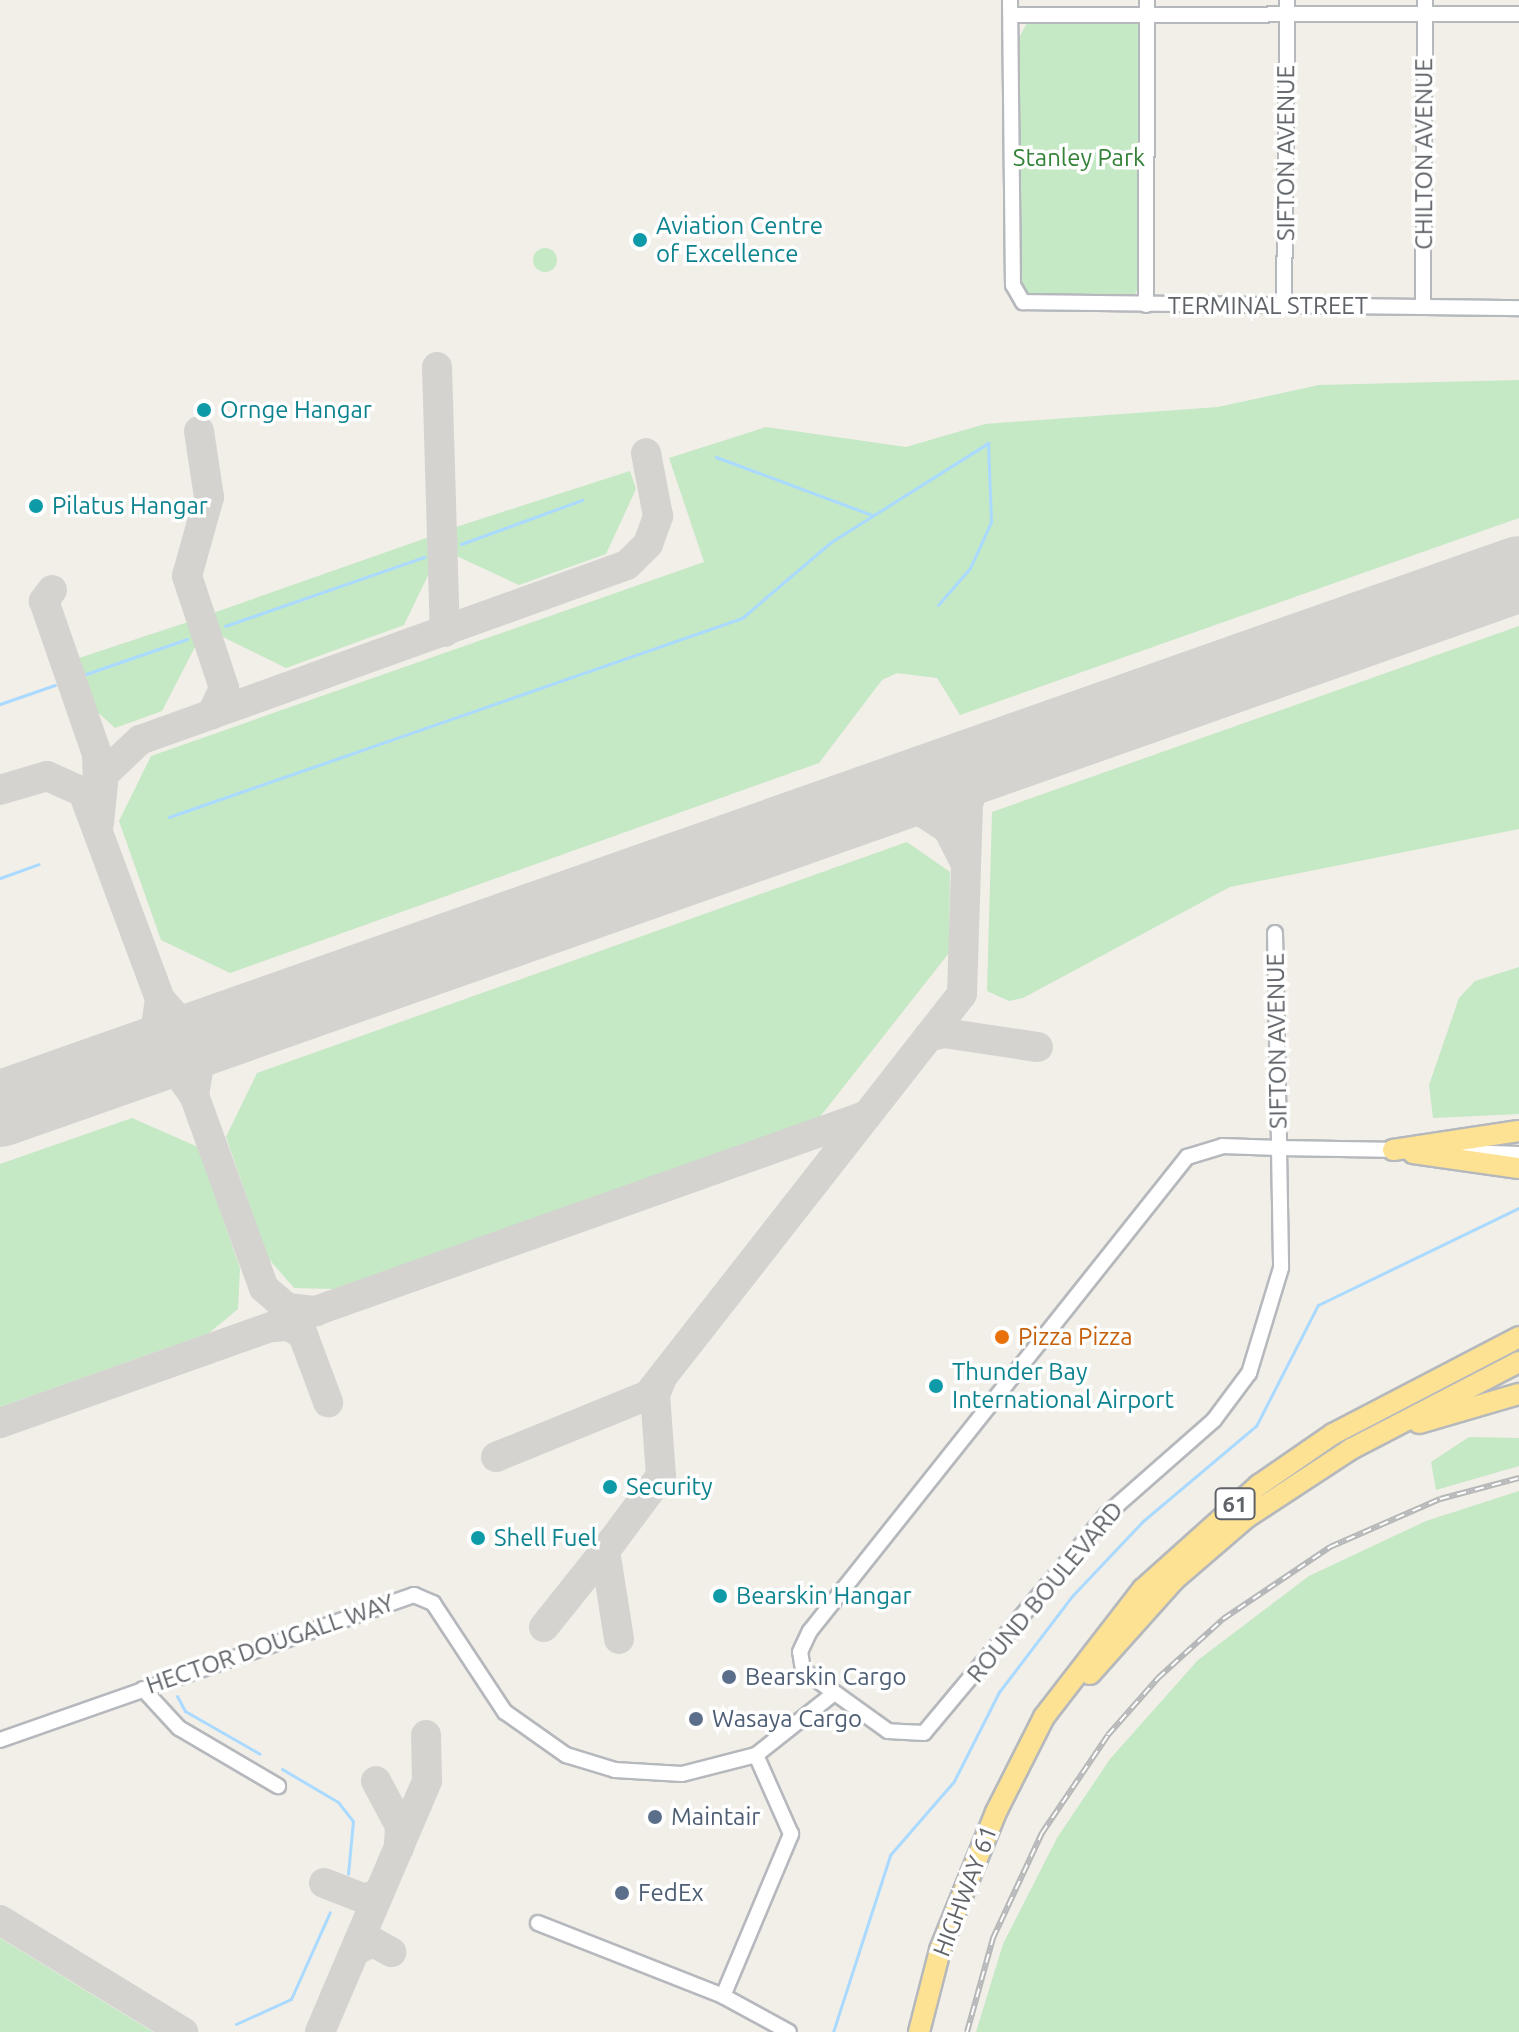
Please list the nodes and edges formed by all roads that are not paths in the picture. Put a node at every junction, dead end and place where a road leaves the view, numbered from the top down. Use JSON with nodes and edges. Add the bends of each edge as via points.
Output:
{"nodes":[{"id":1,"x":1287,"y":7,"type":"edge"},
{"id":2,"x":1010,"y":8,"type":"edge"},
{"id":3,"x":1147,"y":8,"type":"edge"},
{"id":4,"x":1425,"y":8,"type":"edge"},
{"id":5,"x":1519,"y":14,"type":"edge"},
{"id":6,"x":1146,"y":305,"type":"junction"},
{"id":7,"x":1284,"y":306,"type":"junction"},
{"id":8,"x":1423,"y":307,"type":"junction"},
{"id":9,"x":1519,"y":308,"type":"edge"},
{"id":10,"x":1275,"y":933,"type":"dead end"},
{"id":11,"x":1519,"y":1131,"type":"edge"},
{"id":12,"x":1519,"y":1144,"type":"edge"},
{"id":13,"x":1279,"y":1148,"type":"junction"},
{"id":14,"x":1393,"y":1150,"type":"junction"},
{"id":15,"x":1519,"y":1154,"type":"edge"},
{"id":16,"x":1519,"y":1168,"type":"edge"},
{"id":17,"x":1519,"y":1330,"type":"edge"},
{"id":18,"x":1519,"y":1337,"type":"edge"},
{"id":19,"x":1519,"y":1362,"type":"edge"},
{"id":20,"x":1455,"y":1367,"type":"junction"},
{"id":21,"x":1519,"y":1394,"type":"edge"},
{"id":22,"x":1351,"y":1449,"type":"junction"},
{"id":23,"x":143,"y":1689,"type":"junction"},
{"id":24,"x":832,"y":1695,"type":"junction"},
{"id":25,"x":0,"y":1740,"type":"edge"},
{"id":26,"x":756,"y":1755,"type":"junction"},
{"id":27,"x":1025,"y":1755,"type":"junction"},
{"id":28,"x":278,"y":1786,"type":"dead end"},
{"id":29,"x":538,"y":1923,"type":"dead end"},
{"id":30,"x":723,"y":1996,"type":"junction"},
{"id":31,"x":789,"y":2032,"type":"edge"},
{"id":32,"x":919,"y":2032,"type":"edge"}],
"edges":[{"from":1,"to":3,"type":"street"},
{"from":1,"to":4,"type":"street"},
{"from":1,"to":7,"type":"street","name":"SIFTON AVENUE"},
{"from":2,"to":3,"type":"street"},
{"from":2,"to":6,"type":"street","name":"TERMINAL STREET","via":[[1018,297],[1030,305]]},
{"from":3,"to":6,"type":"street"},
{"from":4,"to":5,"type":"street"},
{"from":4,"to":8,"type":"street","name":"CHILTON AVENUE"},
{"from":6,"to":7,"type":"street","name":"TERMINAL STREET"},
{"from":7,"to":8,"type":"street","name":"TERMINAL STREET"},
{"from":8,"to":9,"type":"street","name":"TERMINAL STREET"},
{"from":10,"to":13,"type":"street","name":"SIFTON AVENUE"},
{"from":11,"to":14,"type":"highway"},
{"from":12,"to":14,"type":"street"},
{"from":13,"to":14,"type":"street","name":"ROUND BOULEVARD"},
{"from":13,"to":24,"type":"street","name":"ROUND BOULEVARD","via":[[1204,1147],[1176,1170],[802,1644],[803,1670]]},
{"from":13,"to":24,"type":"street","name":"ROUND BOULEVARD","via":[[1277,1294],[1257,1357],[1227,1405],[1107,1514],[934,1727],[913,1736],[888,1731]]},
{"from":14,"to":15,"type":"street"},
{"from":14,"to":16,"type":"highway"},
{"from":17,"to":20,"type":"highway"},
{"from":18,"to":20,"type":"highway","number":"61"},
{"from":19,"to":22,"type":"highway","number":"61"},
{"from":20,"to":27,"type":"highway","number":"61","via":[[1333,1434],[1199,1534],[1074,1671]]},
{"from":21,"to":22,"type":"highway"},
{"from":22,"to":27,"type":"highway","number":"61","via":[[1246,1518],[1174,1580]]},
{"from":23,"to":25,"type":"street","name":"HECTOR DOUGALL WAY"},
{"from":23,"to":26,"type":"street","name":"HECTOR DOUGALL WAY","via":[[414,1595],[433,1603],[484,1691],[566,1755],[659,1775]]},
{"from":23,"to":28,"type":"street","via":[[179,1728]]},
{"from":24,"to":26,"type":"street"},
{"from":26,"to":30,"type":"street","via":[[791,1834]]},
{"from":27,"to":32,"type":"highway","name":"HIGHWAY 61","number":"61","via":[[969,1871]]},
{"from":29,"to":30,"type":"street"},
{"from":30,"to":31,"type":"street"}]}
